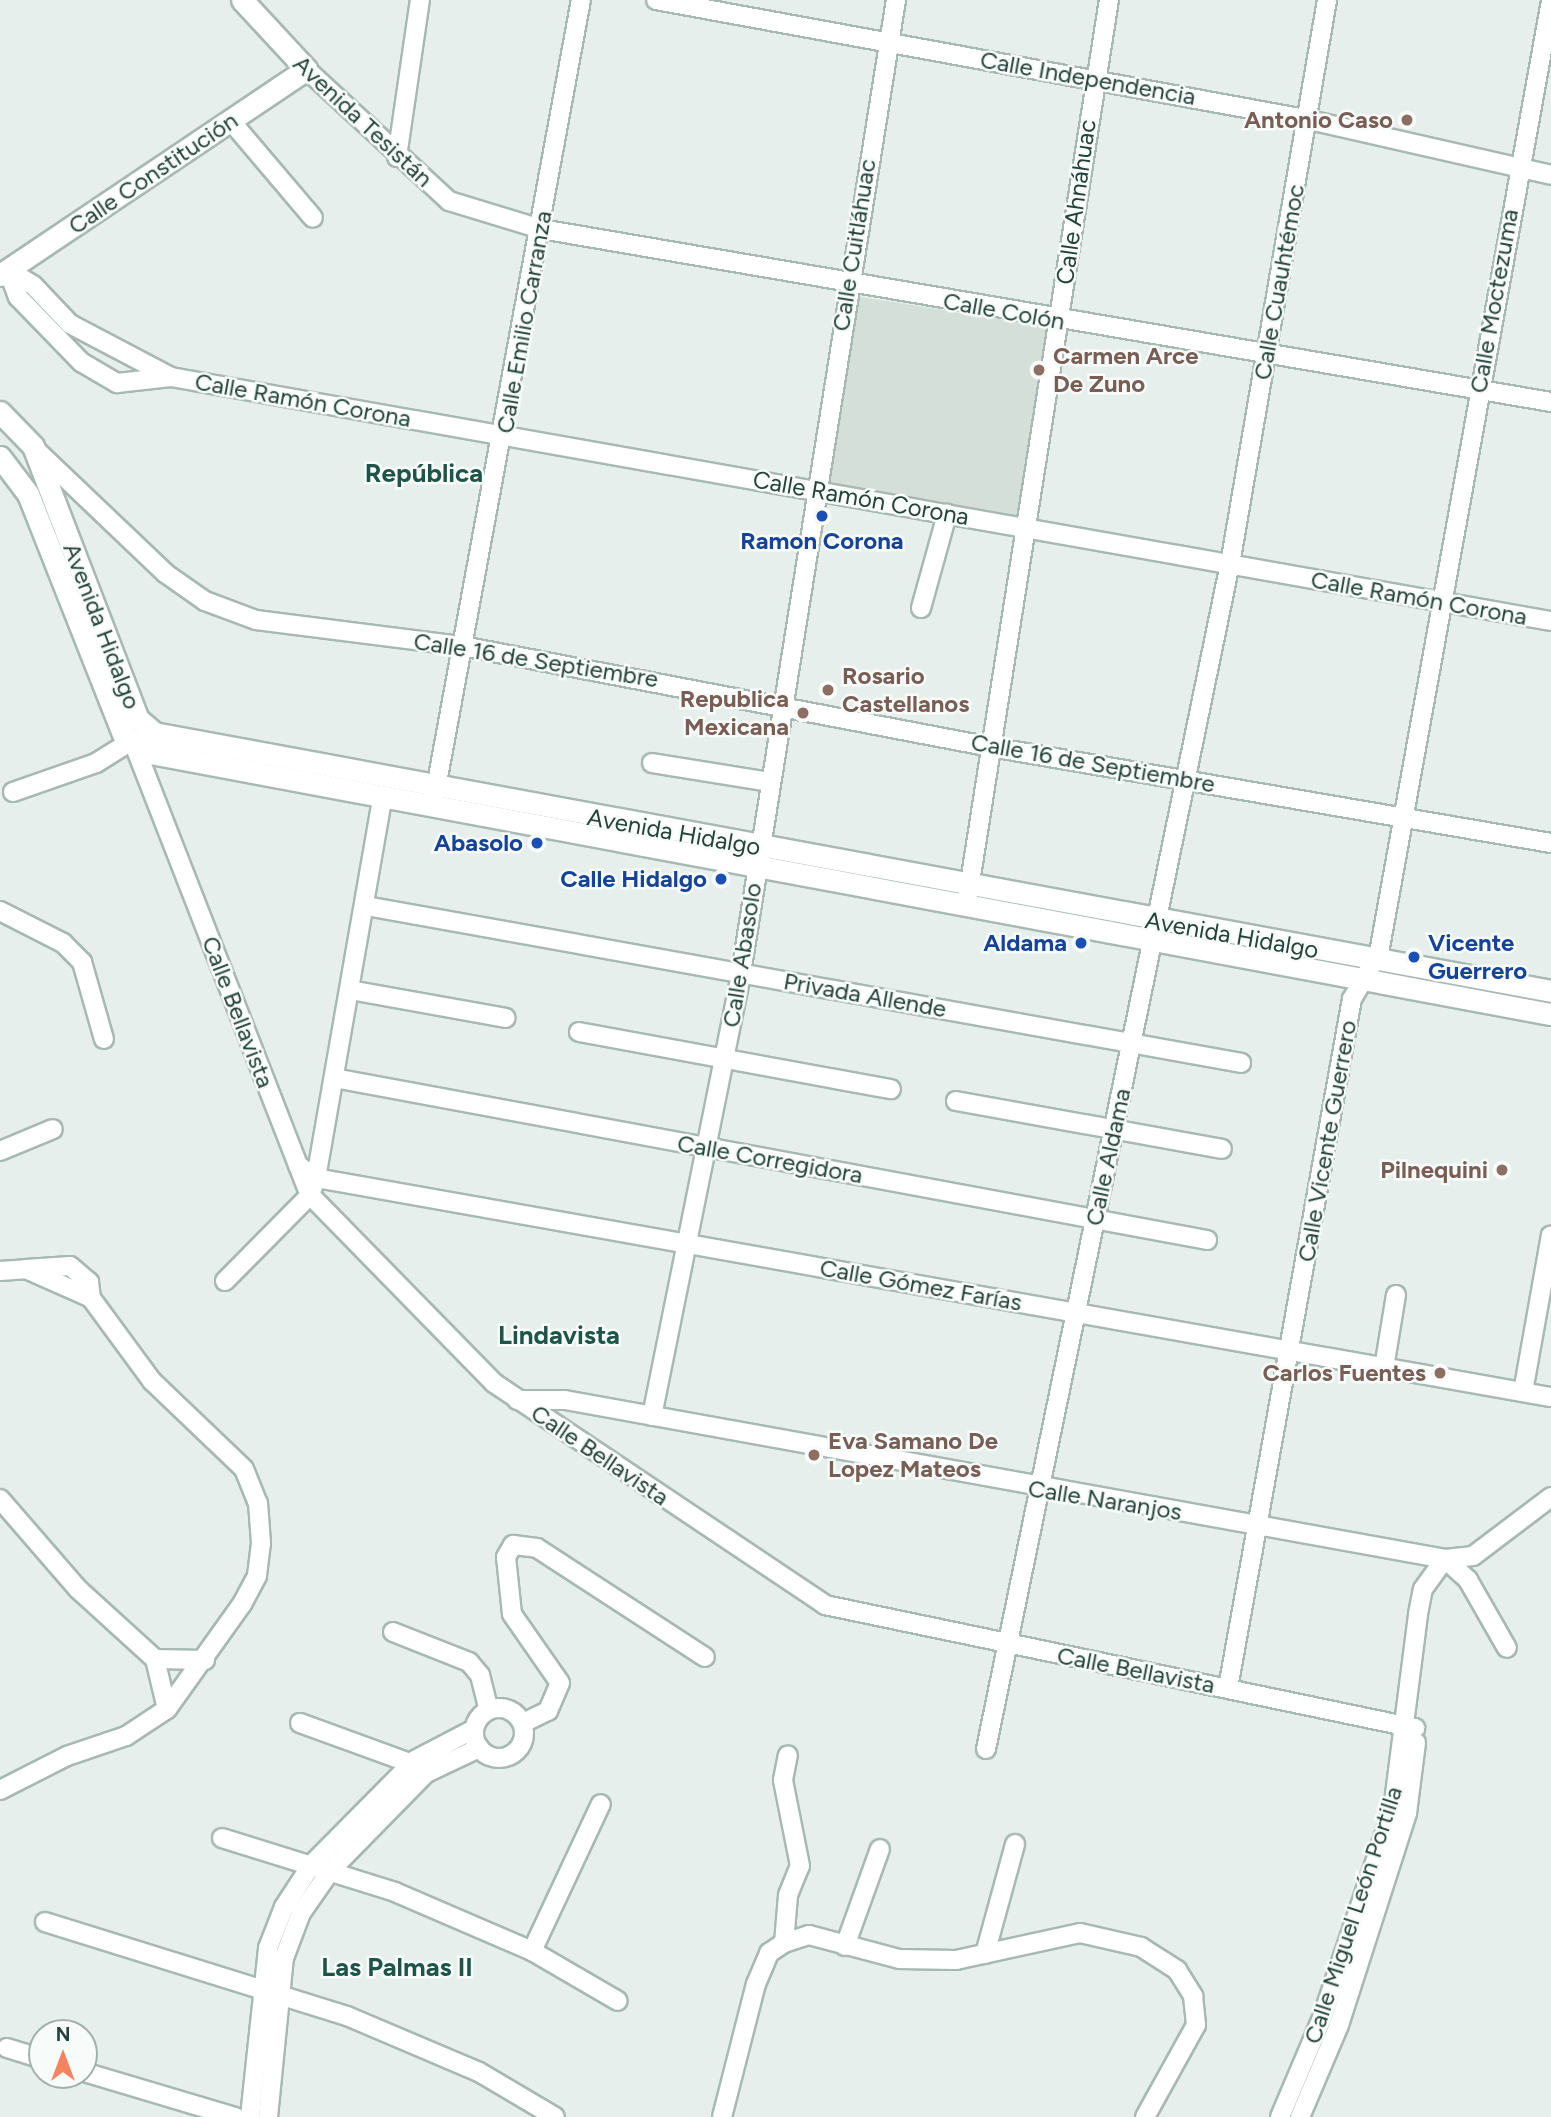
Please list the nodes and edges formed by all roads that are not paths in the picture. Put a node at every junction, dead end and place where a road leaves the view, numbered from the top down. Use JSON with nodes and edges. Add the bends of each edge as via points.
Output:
{"nodes":[{"id":1,"x":242,"y":0,"type":"edge"},
{"id":2,"x":420,"y":0,"type":"edge"},
{"id":3,"x":581,"y":0,"type":"edge"},
{"id":4,"x":656,"y":0,"type":"edge"},
{"id":5,"x":896,"y":0,"type":"edge"},
{"id":6,"x":1109,"y":0,"type":"edge"},
{"id":7,"x":1327,"y":0,"type":"edge"},
{"id":8,"x":1551,"y":1,"type":"edge"},
{"id":9,"x":888,"y":43,"type":"junction"},
{"id":10,"x":306,"y":69,"type":"junction"},
{"id":11,"x":1094,"y":78,"type":"junction"},
{"id":12,"x":1305,"y":119,"type":"junction"},
{"id":13,"x":230,"y":120,"type":"junction"},
{"id":14,"x":397,"y":157,"type":"junction"},
{"id":15,"x":1517,"y":168,"type":"junction"},
{"id":16,"x":1551,"y":175,"type":"edge"},
{"id":17,"x":313,"y":218,"type":"dead end"},
{"id":18,"x":541,"y":229,"type":"junction"},
{"id":19,"x":3,"y":269,"type":"edge"},
{"id":20,"x":846,"y":283,"type":"junction"},
{"id":21,"x":1058,"y":321,"type":"junction"},
{"id":22,"x":1267,"y":354,"type":"junction"},
{"id":23,"x":171,"y":377,"type":"junction"},
{"id":24,"x":1479,"y":389,"type":"junction"},
{"id":25,"x":1551,"y":402,"type":"edge"},
{"id":26,"x":0,"y":412,"type":"edge"},
{"id":27,"x":504,"y":435,"type":"junction"},
{"id":28,"x":33,"y":446,"type":"junction"},
{"id":29,"x":0,"y":457,"type":"edge"},
{"id":30,"x":816,"y":491,"type":"junction"},
{"id":31,"x":947,"y":514,"type":"junction"},
{"id":32,"x":1028,"y":528,"type":"junction"},
{"id":33,"x":1230,"y":564,"type":"junction"},
{"id":34,"x":1441,"y":601,"type":"junction"},
{"id":35,"x":921,"y":608,"type":"dead end"},
{"id":36,"x":1551,"y":621,"type":"edge"},
{"id":37,"x":462,"y":646,"type":"junction"},
{"id":38,"x":781,"y":702,"type":"junction"},
{"id":39,"x":132,"y":745,"type":"junction"},
{"id":40,"x":991,"y":747,"type":"junction"},
{"id":41,"x":239,"y":761,"type":"junction"},
{"id":42,"x":652,"y":762,"type":"dead end"},
{"id":43,"x":1188,"y":780,"type":"junction"},
{"id":44,"x":769,"y":782,"type":"junction"},
{"id":45,"x":13,"y":792,"type":"dead end"},
{"id":46,"x":434,"y":799,"type":"junction"},
{"id":47,"x":382,"y":800,"type":"junction"},
{"id":48,"x":1401,"y":817,"type":"junction"},
{"id":49,"x":1551,"y":842,"type":"edge"},
{"id":50,"x":757,"y":858,"type":"junction"},
{"id":51,"x":968,"y":897,"type":"junction"},
{"id":52,"x":366,"y":906,"type":"junction"},
{"id":53,"x":0,"y":911,"type":"edge"},
{"id":54,"x":1156,"y":932,"type":"junction"},
{"id":55,"x":1375,"y":961,"type":"junction"},
{"id":56,"x":741,"y":973,"type":"junction"},
{"id":57,"x":1363,"y":980,"type":"junction"},
{"id":58,"x":350,"y":990,"type":"junction"},
{"id":59,"x":1551,"y":991,"type":"edge"},
{"id":60,"x":1551,"y":1014,"type":"edge"},
{"id":61,"x":506,"y":1018,"type":"dead end"},
{"id":62,"x":579,"y":1032,"type":"dead end"},
{"id":63,"x":104,"y":1039,"type":"dead end"},
{"id":64,"x":1132,"y":1043,"type":"junction"},
{"id":65,"x":724,"y":1058,"type":"junction"},
{"id":66,"x":1241,"y":1063,"type":"dead end"},
{"id":67,"x":334,"y":1078,"type":"junction"},
{"id":68,"x":891,"y":1088,"type":"dead end"},
{"id":69,"x":956,"y":1101,"type":"dead end"},
{"id":70,"x":53,"y":1129,"type":"dead end"},
{"id":71,"x":1114,"y":1129,"type":"junction"},
{"id":72,"x":708,"y":1147,"type":"junction"},
{"id":73,"x":1222,"y":1149,"type":"dead end"},
{"id":74,"x":0,"y":1151,"type":"edge"},
{"id":75,"x":313,"y":1187,"type":"junction"},
{"id":76,"x":1095,"y":1219,"type":"junction"},
{"id":77,"x":1551,"y":1235,"type":"edge"},
{"id":78,"x":1207,"y":1240,"type":"dead end"},
{"id":79,"x":684,"y":1242,"type":"junction"},
{"id":80,"x":0,"y":1270,"type":"edge"},
{"id":81,"x":225,"y":1281,"type":"dead end"},
{"id":82,"x":1396,"y":1295,"type":"dead end"},
{"id":83,"x":1074,"y":1313,"type":"junction"},
{"id":84,"x":1291,"y":1351,"type":"junction"},
{"id":85,"x":1384,"y":1368,"type":"junction"},
{"id":86,"x":1523,"y":1392,"type":"junction"},
{"id":87,"x":1551,"y":1397,"type":"edge"},
{"id":88,"x":517,"y":1400,"type":"junction"},
{"id":89,"x":652,"y":1416,"type":"junction"},
{"id":90,"x":1039,"y":1490,"type":"junction"},
{"id":91,"x":1551,"y":1497,"type":"edge"},
{"id":92,"x":0,"y":1499,"type":"edge"},
{"id":93,"x":1255,"y":1524,"type":"junction"},
{"id":94,"x":1445,"y":1559,"type":"junction"},
{"id":95,"x":393,"y":1632,"type":"dead end"},
{"id":96,"x":1007,"y":1644,"type":"junction"},
{"id":97,"x":1507,"y":1648,"type":"dead end"},
{"id":98,"x":705,"y":1657,"type":"dead end"},
{"id":99,"x":155,"y":1660,"type":"junction"},
{"id":100,"x":205,"y":1660,"type":"junction"},
{"id":101,"x":1228,"y":1688,"type":"junction"},
{"id":102,"x":167,"y":1709,"type":"junction"},
{"id":103,"x":489,"y":1710,"type":"junction"},
{"id":104,"x":1411,"y":1721,"type":"junction"},
{"id":105,"x":300,"y":1723,"type":"dead end"},
{"id":106,"x":523,"y":1723,"type":"junction"},
{"id":107,"x":474,"y":1730,"type":"junction"},
{"id":108,"x":479,"y":1748,"type":"junction"},
{"id":109,"x":986,"y":1749,"type":"dead end"},
{"id":110,"x":788,"y":1755,"type":"dead end"},
{"id":111,"x":420,"y":1766,"type":"junction"},
{"id":112,"x":0,"y":1772,"type":"edge"},
{"id":113,"x":21,"y":1776,"type":"junction"},
{"id":114,"x":0,"y":1790,"type":"edge"},
{"id":115,"x":601,"y":1804,"type":"dead end"},
{"id":116,"x":222,"y":1838,"type":"dead end"},
{"id":117,"x":1015,"y":1844,"type":"dead end"},
{"id":118,"x":880,"y":1849,"type":"dead end"},
{"id":119,"x":312,"y":1864,"type":"junction"},
{"id":120,"x":331,"y":1870,"type":"junction"},
{"id":121,"x":45,"y":1922,"type":"dead end"},
{"id":122,"x":784,"y":1943,"type":"junction"},
{"id":123,"x":845,"y":1946,"type":"junction"},
{"id":124,"x":532,"y":1951,"type":"junction"},
{"id":125,"x":985,"y":1954,"type":"junction"},
{"id":126,"x":272,"y":1990,"type":"junction"},
{"id":127,"x":618,"y":2001,"type":"dead end"},
{"id":128,"x":1322,"y":2018,"type":"junction"},
{"id":129,"x":1339,"y":2025,"type":"junction"},
{"id":130,"x":7,"y":2048,"type":"dead end"},
{"id":131,"x":28,"y":2055,"type":"edge"},
{"id":132,"x":98,"y":2076,"type":"edge"},
{"id":133,"x":234,"y":2117,"type":"edge"},
{"id":134,"x":250,"y":2117,"type":"edge"},
{"id":135,"x":268,"y":2117,"type":"edge"},
{"id":136,"x":555,"y":2117,"type":"edge"},
{"id":137,"x":722,"y":2117,"type":"edge"},
{"id":138,"x":1144,"y":2117,"type":"edge"},
{"id":139,"x":1280,"y":2117,"type":"edge"},
{"id":140,"x":1300,"y":2117,"type":"edge"}],
"edges":[{"from":1,"to":10,"type":"main road","name":"Avenida Tesistán"},
{"from":2,"to":14,"type":"street"},
{"from":3,"to":18,"type":"street","name":"Calle Emilio Carranza"},
{"from":4,"to":9,"type":"street","name":"Calle Independencia"},
{"from":5,"to":9,"type":"street","name":"Calle Cuitláhuac"},
{"from":6,"to":11,"type":"street","name":"Calle Ahnáhuac"},
{"from":7,"to":12,"type":"street","name":"Calle Cuauhtémoc"},
{"from":8,"to":15,"type":"street","name":"Calle Moctezuma"},
{"from":9,"to":11,"type":"street","name":"Calle Independencia"},
{"from":9,"to":20,"type":"street","name":"Calle Cuitláhuac"},
{"from":10,"to":13,"type":"main road","name":"Calle Constitución"},
{"from":10,"to":14,"type":"street","name":"Avenida Tesistán"},
{"from":11,"to":12,"type":"street","name":"Calle Independencia"},
{"from":11,"to":21,"type":"street","name":"Calle Ahnáhuac"},
{"from":12,"to":15,"type":"street","name":"Calle Independencia","via":[[1507,160]]},
{"from":12,"to":22,"type":"street","name":"Calle Cuauhtémoc"},
{"from":13,"to":17,"type":"street"},
{"from":13,"to":19,"type":"main road","name":"Calle Constitución"},
{"from":14,"to":18,"type":"street","name":"Avenida Tesistán","via":[[449,201]]},
{"from":15,"to":16,"type":"street","name":"Calle Independencia"},
{"from":15,"to":24,"type":"street","name":"Calle Moctezuma"},
{"from":18,"to":20,"type":"street","name":"Calle Colón"},
{"from":18,"to":27,"type":"street","name":"Calle Emilio Carranza"},
{"from":19,"to":23,"type":"street","name":"Calle Ramón Corona","via":[[33,285],[69,324]]},
{"from":19,"to":23,"type":"street","name":"Calle Ramón Corona","via":[[18,297],[99,374],[117,383],[146,385]]},
{"from":20,"to":21,"type":"street","name":"Calle Colón"},
{"from":20,"to":30,"type":"street","name":"Calle Cuitláhuac"},
{"from":21,"to":22,"type":"street","name":"Calle Colón"},
{"from":21,"to":32,"type":"street","name":"Calle Ahnáhuac"},
{"from":22,"to":24,"type":"street","name":"Calle Colón"},
{"from":22,"to":33,"type":"street","name":"Calle Cuauhtémoc"},
{"from":23,"to":27,"type":"street","name":"Calle Ramón Corona"},
{"from":24,"to":25,"type":"street","name":"Calle Colón"},
{"from":24,"to":34,"type":"street","name":"Calle Moctezuma"},
{"from":26,"to":28,"type":"main road","name":"Avenida Hidalgo"},
{"from":27,"to":30,"type":"street","name":"Calle Ramón Corona"},
{"from":27,"to":37,"type":"street","name":"Calle Emilio Carranza"},
{"from":28,"to":37,"type":"street","name":"Calle 16 de Septiembre","via":[[166,573],[227,611]]},
{"from":28,"to":41,"type":"main road","name":"Avenida Hidalgo","via":[[138,719],[154,733]]},
{"from":29,"to":39,"type":"main road","name":"Avenida Hidalgo","via":[[28,494]]},
{"from":30,"to":31,"type":"street","name":"Calle Ramón Corona"},
{"from":30,"to":38,"type":"street","name":"Calle Abasolo"},
{"from":31,"to":32,"type":"street","name":"Calle Ramón Corona"},
{"from":31,"to":35,"type":"street"},
{"from":32,"to":33,"type":"street","name":"Calle Ramón Corona"},
{"from":32,"to":40,"type":"street","name":"Calle Ahnáhuac"},
{"from":33,"to":34,"type":"street","name":"Calle Ramón Corona"},
{"from":33,"to":43,"type":"street","name":"Calle Aldama"},
{"from":34,"to":36,"type":"street","name":"Calle Ramón Corona"},
{"from":34,"to":48,"type":"street","name":"Calle Vicente Guerrero"},
{"from":37,"to":38,"type":"street","name":"Calle 16 de Septiembre"},
{"from":37,"to":46,"type":"street","name":"Calle Emilio Carranza"},
{"from":38,"to":40,"type":"street","name":"Calle 16 de Septiembre"},
{"from":38,"to":44,"type":"street","name":"Calle Abasolo"},
{"from":39,"to":41,"type":"main road","name":"Avenida Hidalgo"},
{"from":39,"to":45,"type":"street","via":[[96,764]]},
{"from":39,"to":75,"type":"street","name":"Calle Bellavista","via":[[296,1163]]},
{"from":40,"to":43,"type":"street","name":"Calle 16 de Septiembre"},
{"from":40,"to":51,"type":"street","name":"Calle Ahnáhuac"},
{"from":41,"to":46,"type":"main road","name":"Avenida Hidalgo"},
{"from":41,"to":47,"type":"main road","name":"Avenida Hidalgo"},
{"from":42,"to":44,"type":"street"},
{"from":43,"to":48,"type":"street","name":"Calle 16 de Septiembre"},
{"from":43,"to":54,"type":"street","name":"Calle Aldama"},
{"from":44,"to":50,"type":"street","name":"Calle Abasolo"},
{"from":46,"to":47,"type":"main road","name":"Avenida Hidalgo"},
{"from":46,"to":50,"type":"main road","name":"Avenida Hidalgo"},
{"from":47,"to":52,"type":"street"},
{"from":48,"to":49,"type":"street","name":"Calle 16 de Septiembre"},
{"from":48,"to":55,"type":"street","name":"Calle Vicente Guerrero"},
{"from":50,"to":51,"type":"main road","name":"Avenida Hidalgo"},
{"from":50,"to":56,"type":"street","name":"Calle Abasolo"},
{"from":51,"to":54,"type":"main road","name":"Avenida Hidalgo"},
{"from":52,"to":56,"type":"street","name":"Privada Allende"},
{"from":52,"to":58,"type":"street"},
{"from":53,"to":63,"type":"street","via":[[63,943],[82,962]]},
{"from":54,"to":55,"type":"main road","name":"Avenida Hidalgo"},
{"from":54,"to":57,"type":"main road","name":"Avenida Hidalgo"},
{"from":54,"to":64,"type":"street","name":"Calle Aldama"},
{"from":55,"to":57,"type":"street","name":"Calle Vicente Guerrero"},
{"from":55,"to":59,"type":"main road","name":"Avenida Hidalgo"},
{"from":56,"to":64,"type":"street","name":"Privada Allende"},
{"from":56,"to":65,"type":"street","name":"Calle Abasolo"},
{"from":57,"to":60,"type":"main road","name":"Avenida Hidalgo"},
{"from":57,"to":84,"type":"street","name":"Calle Vicente Guerrero","via":[[1352,999]]},
{"from":58,"to":61,"type":"street"},
{"from":58,"to":67,"type":"street"},
{"from":62,"to":65,"type":"street"},
{"from":64,"to":66,"type":"street","name":"Privada Allende"},
{"from":64,"to":71,"type":"street","name":"Calle Aldama"},
{"from":65,"to":68,"type":"street"},
{"from":65,"to":72,"type":"street","name":"Calle Abasolo"},
{"from":67,"to":72,"type":"street","name":"Calle Corregidora"},
{"from":67,"to":75,"type":"street"},
{"from":69,"to":71,"type":"street"},
{"from":70,"to":74,"type":"street"},
{"from":71,"to":73,"type":"street"},
{"from":71,"to":76,"type":"street","name":"Calle Aldama"},
{"from":72,"to":76,"type":"street","name":"Calle Corregidora"},
{"from":72,"to":79,"type":"street","name":"Calle Abasolo"},
{"from":75,"to":79,"type":"street","name":"Calle Gómez Farías"},
{"from":75,"to":81,"type":"street"},
{"from":75,"to":88,"type":"street","name":"Calle Bellavista"},
{"from":76,"to":78,"type":"street","name":"Calle Corregidora"},
{"from":76,"to":83,"type":"street","name":"Calle Aldama"},
{"from":77,"to":86,"type":"street"},
{"from":79,"to":83,"type":"street","name":"Calle Gómez Farías"},
{"from":79,"to":89,"type":"street","name":"Calle Abasolo"},
{"from":80,"to":100,"type":"street","via":[[57,1262],[70,1266],[89,1282],[91,1298],[152,1381],[244,1469],[258,1503],[257,1576]]},
{"from":82,"to":85,"type":"street"},
{"from":83,"to":84,"type":"street","name":"Calle Gómez Farías"},
{"from":83,"to":90,"type":"street","name":"Calle Aldama"},
{"from":84,"to":85,"type":"street","name":"Calle Gómez Farías"},
{"from":84,"to":93,"type":"street","name":"Calle Vicente Guerrero"},
{"from":85,"to":86,"type":"street","name":"Calle Gómez Farías"},
{"from":86,"to":87,"type":"street","name":"Calle Gómez Farías"},
{"from":88,"to":89,"type":"street","name":"Calle Naranjos","via":[[542,1397]]},
{"from":88,"to":96,"type":"street","name":"Calle Bellavista","via":[[825,1605]]},
{"from":89,"to":90,"type":"street","name":"Calle Naranjos"},
{"from":90,"to":93,"type":"street","name":"Calle Naranjos"},
{"from":90,"to":96,"type":"street","name":"Calle Aldama"},
{"from":91,"to":94,"type":"street","via":[[1473,1556]]},
{"from":92,"to":99,"type":"street","via":[[78,1589]]},
{"from":93,"to":94,"type":"street","name":"Calle Naranjos"},
{"from":93,"to":101,"type":"street","name":"Calle Vicente Guerrero"},
{"from":94,"to":97,"type":"street","via":[[1468,1580]]},
{"from":94,"to":104,"type":"street","name":"Calle Miguel León Portilla","via":[[1423,1589]]},
{"from":95,"to":103,"type":"street","via":[[468,1662],[480,1675]]},
{"from":96,"to":101,"type":"street","name":"Calle Bellavista"},
{"from":96,"to":109,"type":"street","name":"Calle Aldama"},
{"from":98,"to":106,"type":"street","via":[[537,1548],[513,1545],[506,1557],[512,1614],[560,1683],[548,1711]]},
{"from":99,"to":100,"type":"street"},
{"from":99,"to":102,"type":"street"},
{"from":100,"to":102,"type":"street"},
{"from":101,"to":104,"type":"street","name":"Calle Bellavista"},
{"from":102,"to":113,"type":"street","via":[[127,1736]]},
{"from":103,"to":106,"type":"street","via":[[513,1711]]},
{"from":103,"to":107,"type":"street"},
{"from":104,"to":128,"type":"street","name":"Calle Miguel León Portilla","via":[[1393,1810]]},
{"from":104,"to":129,"type":"street","name":"Calle Miguel León Portilla","via":[[1407,1813]]},
{"from":105,"to":111,"type":"street"},
{"from":106,"to":108,"type":"street","via":[[523,1741],[512,1755],[494,1758]]},
{"from":107,"to":108,"type":"street"},
{"from":107,"to":111,"type":"street"},
{"from":108,"to":111,"type":"street"},
{"from":110,"to":122,"type":"street","via":[[783,1780],[800,1866],[788,1895]]},
{"from":111,"to":119,"type":"street"},
{"from":111,"to":120,"type":"street"},
{"from":112,"to":113,"type":"street"},
{"from":113,"to":114,"type":"street"},
{"from":115,"to":124,"type":"street"},
{"from":116,"to":119,"type":"street"},
{"from":117,"to":125,"type":"street"},
{"from":118,"to":123,"type":"street"},
{"from":119,"to":120,"type":"street"},
{"from":119,"to":126,"type":"street","via":[[280,1917]]},
{"from":120,"to":124,"type":"street"},
{"from":120,"to":126,"type":"street","via":[[301,1913]]},
{"from":121,"to":126,"type":"street"},
{"from":122,"to":123,"type":"street","via":[[809,1935]]},
{"from":122,"to":137,"type":"street","via":[[769,1953],[756,1984]]},
{"from":123,"to":125,"type":"street","via":[[926,1961]]},
{"from":124,"to":127,"type":"street"},
{"from":125,"to":138,"type":"street","via":[[1080,1933],[1125,1940],[1177,1970],[1194,1996],[1196,2025]]},
{"from":126,"to":134,"type":"street"},
{"from":126,"to":135,"type":"street"},
{"from":126,"to":136,"type":"street","via":[[479,2072]]},
{"from":128,"to":129,"type":"street"},
{"from":128,"to":139,"type":"street","name":"Calle Miguel León Portilla"},
{"from":129,"to":140,"type":"street","name":"Calle Miguel León Portilla"},
{"from":130,"to":131,"type":"street"},
{"from":132,"to":133,"type":"street"}]}
